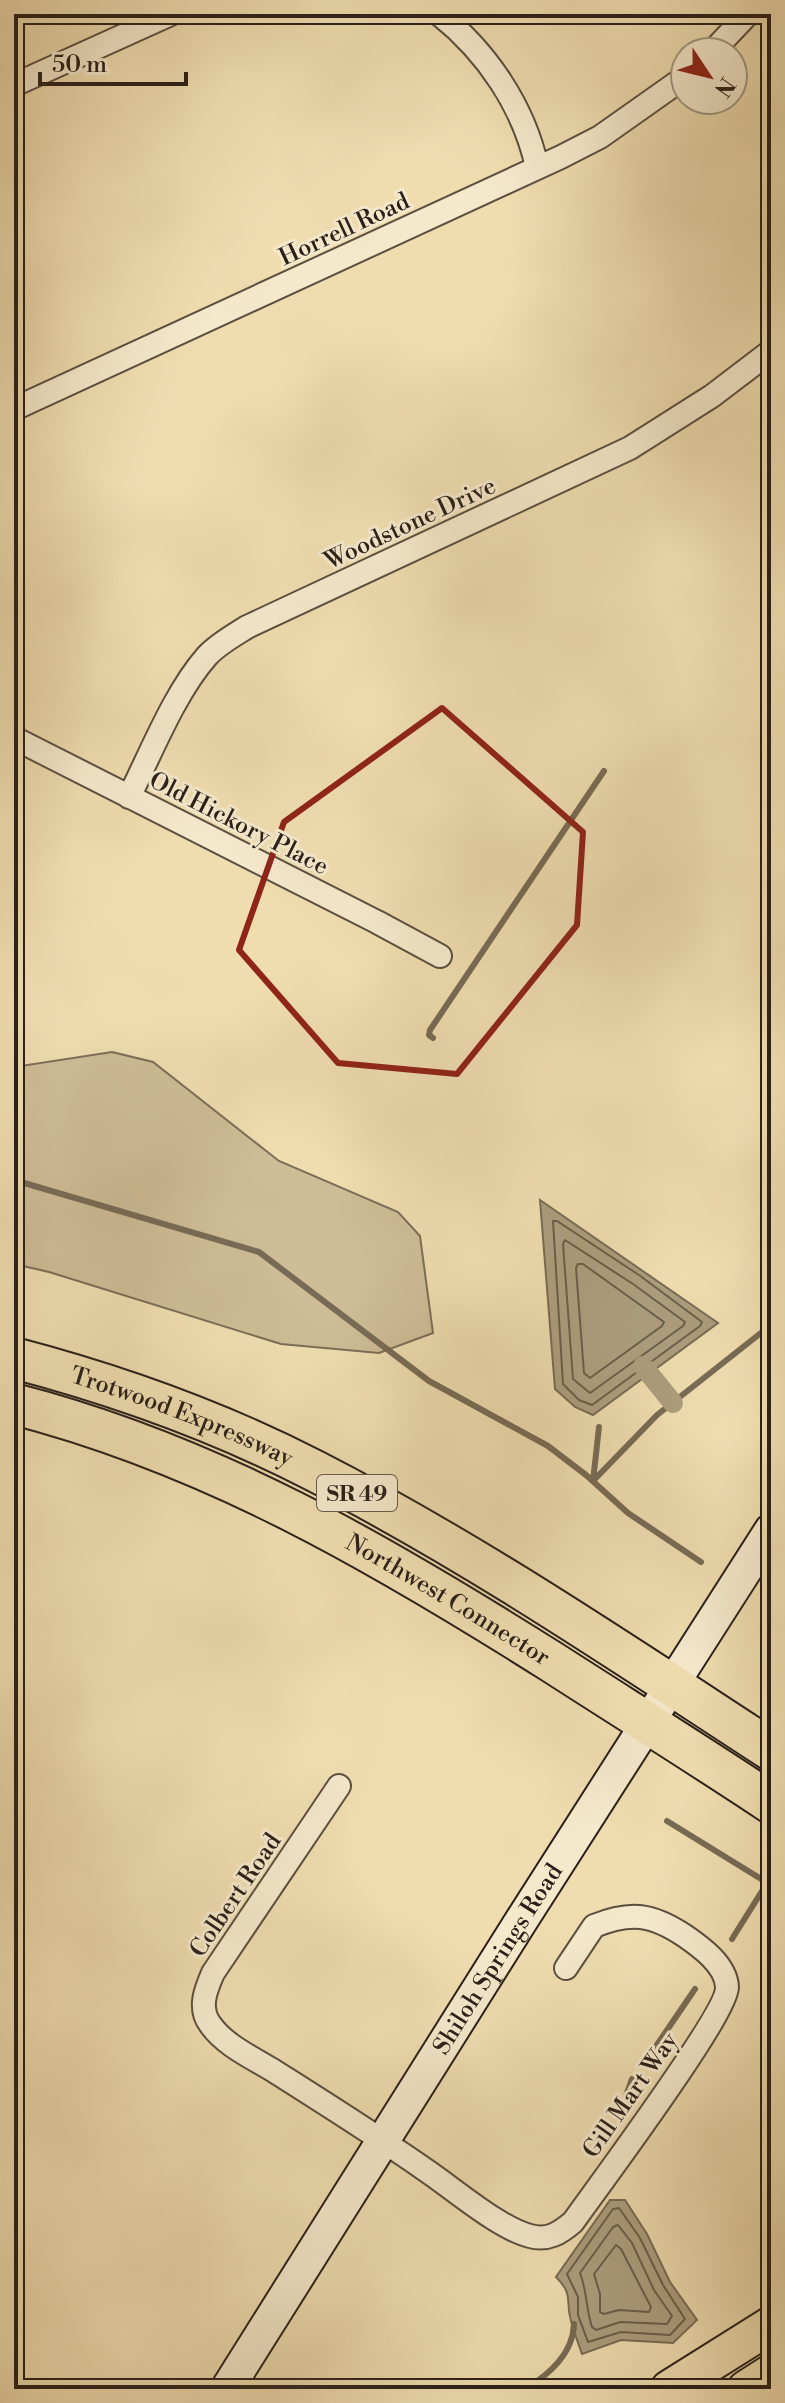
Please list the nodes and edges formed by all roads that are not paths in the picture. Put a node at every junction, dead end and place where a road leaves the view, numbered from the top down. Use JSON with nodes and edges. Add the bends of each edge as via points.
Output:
{"nodes":[{"id":1,"x":171,"y":14,"type":"edge"},
{"id":2,"x":439,"y":14,"type":"edge"},
{"id":3,"x":748,"y":14,"type":"edge"},
{"id":4,"x":727,"y":36,"type":"edge"},
{"id":5,"x":14,"y":85,"type":"edge"},
{"id":6,"x":669,"y":88,"type":"edge"},
{"id":7,"x":537,"y":167,"type":"junction"},
{"id":8,"x":771,"y":351,"type":"edge"},
{"id":9,"x":14,"y":409,"type":"edge"},
{"id":10,"x":14,"y":738,"type":"edge"},
{"id":11,"x":129,"y":797,"type":"junction"},
{"id":12,"x":440,"y":956,"type":"dead end"},
{"id":13,"x":14,"y":1358,"type":"edge"},
{"id":14,"x":14,"y":1404,"type":"edge"},
{"id":15,"x":771,"y":1530,"type":"edge"},
{"id":16,"x":672,"y":1686,"type":"junction"},
{"id":17,"x":649,"y":1724,"type":"junction"},
{"id":18,"x":771,"y":1750,"type":"edge"},
{"id":19,"x":339,"y":1786,"type":"dead end"},
{"id":20,"x":771,"y":1803,"type":"edge"},
{"id":21,"x":566,"y":1968,"type":"dead end"},
{"id":22,"x":383,"y":2140,"type":"junction"},
{"id":23,"x":771,"y":2325,"type":"edge"},
{"id":24,"x":771,"y":2373,"type":"edge"},
{"id":25,"x":227,"y":2389,"type":"edge"},
{"id":26,"x":669,"y":2389,"type":"edge"},
{"id":27,"x":746,"y":2389,"type":"edge"}],
"edges":[{"from":1,"to":5,"type":"street"},
{"from":2,"to":7,"type":"street","via":[[496,74],[523,125]]},
{"from":3,"to":4,"type":"street"},
{"from":6,"to":7,"type":"street","name":"Horrell Road","via":[[600,137]]},
{"from":7,"to":9,"type":"street","name":"Horrell Road"},
{"from":8,"to":11,"type":"street","name":"Woodstone Drive","via":[[630,448],[226,639],[189,679]]},
{"from":10,"to":11,"type":"street","name":"Old Hickory Place"},
{"from":11,"to":12,"type":"street","name":"Old Hickory Place"},
{"from":13,"to":16,"type":"highway","name":"Trotwood Expressway","number":"SR 49","via":[[179,1410],[314,1470],[430,1533]]},
{"from":14,"to":17,"type":"highway","name":"Northwest Connector","number":"SR 49","via":[[163,1452],[295,1510],[420,1580]]},
{"from":15,"to":16,"type":"street","name":"Shiloh Springs Road"},
{"from":16,"to":17,"type":"street","name":"Shiloh Springs Road"},
{"from":16,"to":18,"type":"highway","number":"SR 49"},
{"from":17,"to":20,"type":"highway","name":"Northwest Connector","number":"SR 49"},
{"from":17,"to":22,"type":"street","name":"Shiloh Springs Road"},
{"from":19,"to":22,"type":"street","name":"Colbert Road","via":[[213,1973],[203,2004],[211,2026],[233,2045]]},
{"from":21,"to":22,"type":"street","name":"Gill Mart Way","via":[[594,1926],[636,1915],[669,1925],[694,1942],[714,1960],[727,1984],[703,2036],[573,2222],[557,2235],[524,2234]]},
{"from":22,"to":25,"type":"street","name":"Shiloh Springs Road"},
{"from":23,"to":26,"type":"main road"},
{"from":24,"to":27,"type":"main road"}]}
